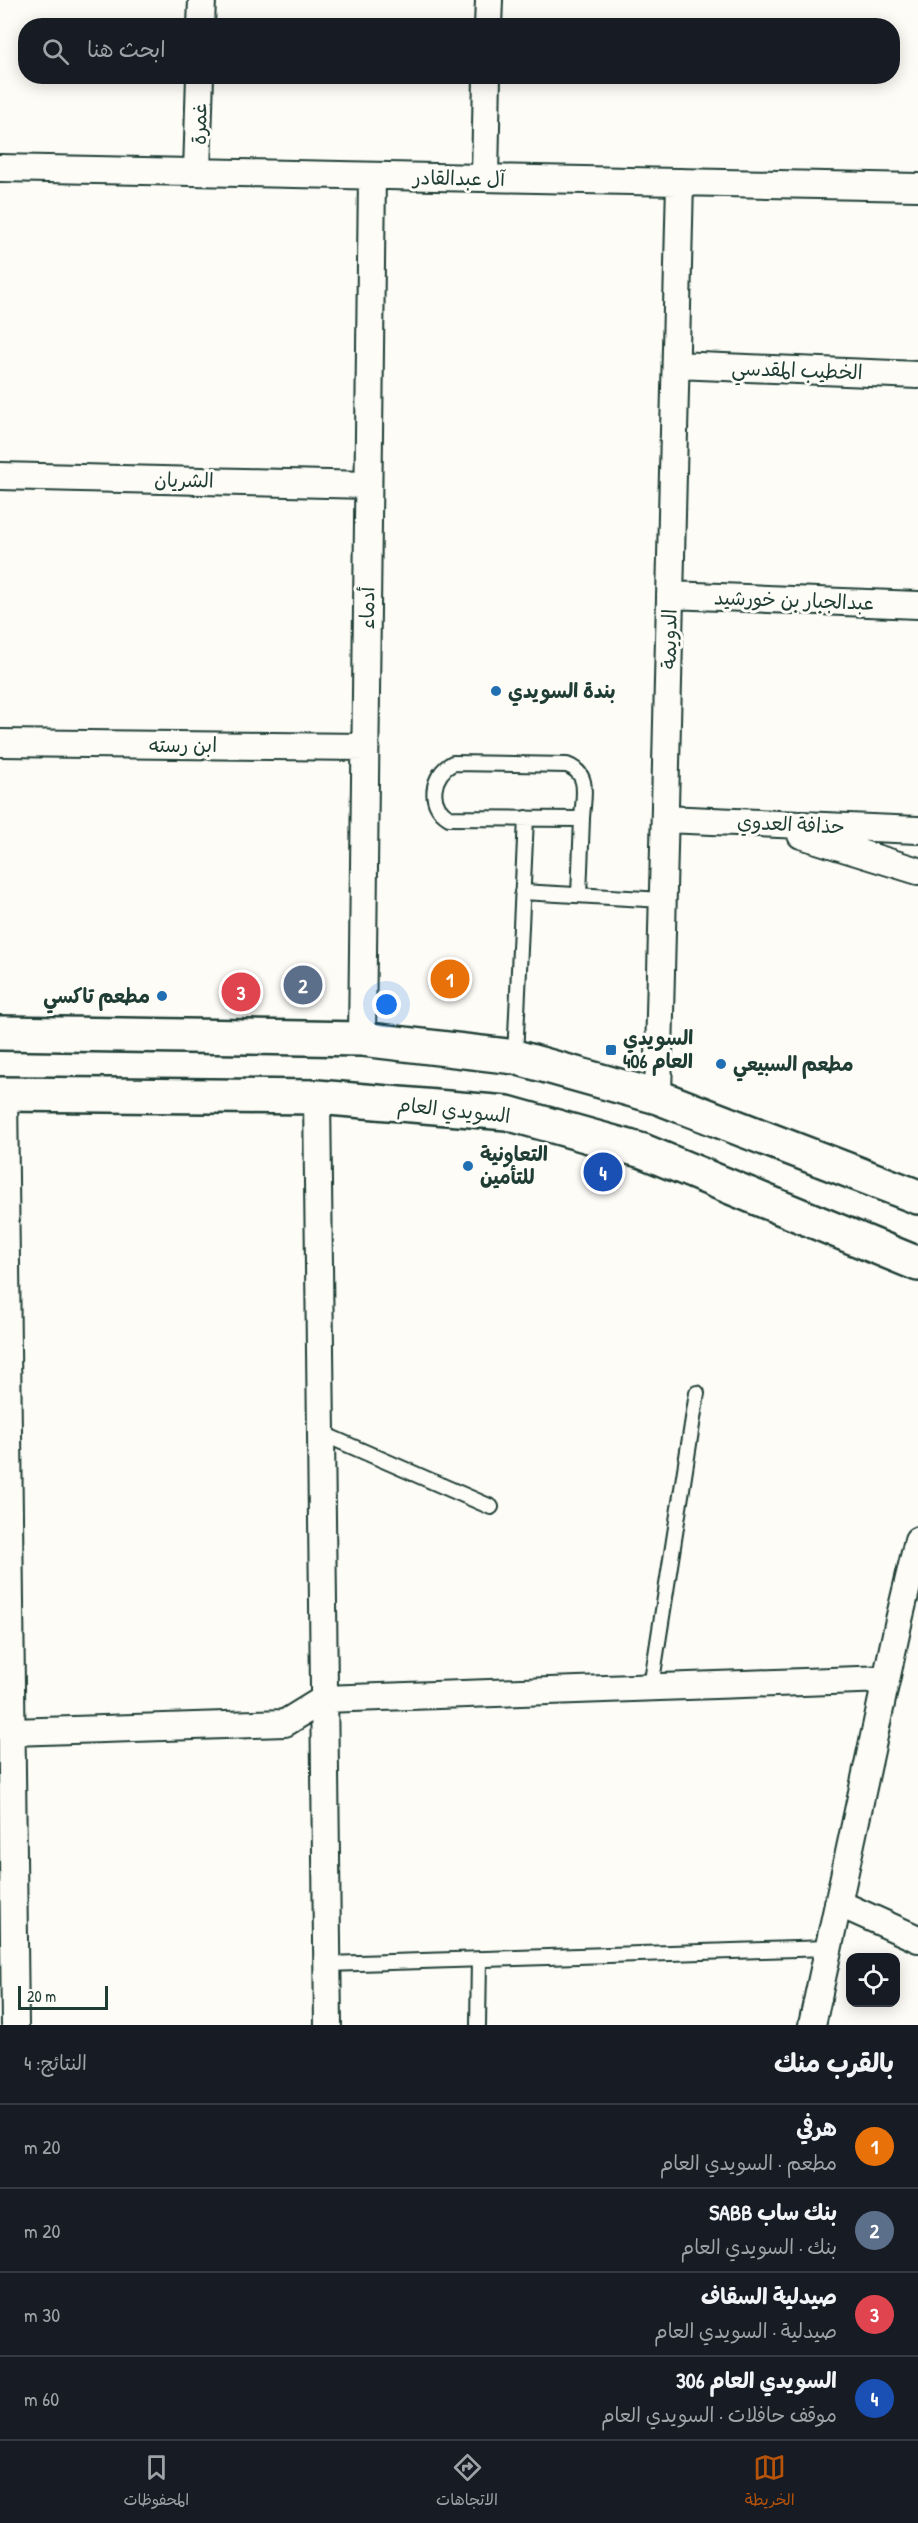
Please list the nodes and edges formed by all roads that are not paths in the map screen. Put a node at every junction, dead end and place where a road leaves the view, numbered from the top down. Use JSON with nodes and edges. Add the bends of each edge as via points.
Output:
{"nodes":[{"id":1,"x":202,"y":0,"type":"edge"},
{"id":2,"x":489,"y":0,"type":"edge"},
{"id":3,"x":201,"y":18,"type":"edge"},
{"id":4,"x":488,"y":18,"type":"edge"},
{"id":5,"x":200,"y":84,"type":"edge"},
{"id":6,"x":487,"y":84,"type":"edge"},
{"id":7,"x":0,"y":168,"type":"edge"},
{"id":8,"x":197,"y":172,"type":"junction"},
{"id":9,"x":372,"y":176,"type":"junction"},
{"id":10,"x":485,"y":178,"type":"junction"},
{"id":11,"x":680,"y":182,"type":"junction"},
{"id":12,"x":918,"y":187,"type":"edge"},
{"id":13,"x":676,"y":365,"type":"junction"},
{"id":14,"x":918,"y":375,"type":"edge"},
{"id":15,"x":0,"y":476,"type":"edge"},
{"id":16,"x":368,"y":485,"type":"junction"},
{"id":17,"x":670,"y":595,"type":"junction"},
{"id":18,"x":918,"y":605,"type":"edge"},
{"id":19,"x":0,"y":743,"type":"edge"},
{"id":20,"x":365,"y":747,"type":"junction"},
{"id":21,"x":526,"y":818,"type":"junction"},
{"id":22,"x":582,"y":819,"type":"junction"},
{"id":23,"x":665,"y":819,"type":"junction"},
{"id":24,"x":764,"y":823,"type":"junction"},
{"id":25,"x":918,"y":830,"type":"edge"},
{"id":26,"x":918,"y":871,"type":"edge"},
{"id":27,"x":522,"y":892,"type":"junction"},
{"id":28,"x":579,"y":895,"type":"junction"},
{"id":29,"x":663,"y":900,"type":"junction"},
{"id":30,"x":0,"y":1033,"type":"edge"},
{"id":31,"x":362,"y":1039,"type":"junction"},
{"id":32,"x":514,"y":1057,"type":"junction"},
{"id":33,"x":2,"y":1094,"type":"edge"},
{"id":34,"x":317,"y":1097,"type":"junction"},
{"id":35,"x":658,"y":1097,"type":"junction"},
{"id":36,"x":918,"y":1197,"type":"edge"},
{"id":37,"x":918,"y":1264,"type":"edge"},
{"id":38,"x":4,"y":1383,"type":"edge"},
{"id":39,"x":697,"y":1393,"type":"dead end"},
{"id":40,"x":321,"y":1433,"type":"junction"},
{"id":41,"x":491,"y":1507,"type":"dead end"},
{"id":42,"x":918,"y":1540,"type":"edge"},
{"id":43,"x":908,"y":1624,"type":"edge"},
{"id":44,"x":886,"y":1679,"type":"junction"},
{"id":45,"x":651,"y":1687,"type":"junction"},
{"id":46,"x":324,"y":1699,"type":"junction"},
{"id":47,"x":12,"y":1732,"type":"junction"},
{"id":48,"x":838,"y":1903,"type":"junction"},
{"id":49,"x":918,"y":1939,"type":"edge"},
{"id":50,"x":829,"y":1948,"type":"junction"},
{"id":51,"x":480,"y":1959,"type":"junction"},
{"id":52,"x":327,"y":1964,"type":"junction"},
{"id":53,"x":15,"y":2025,"type":"edge"},
{"id":54,"x":328,"y":2025,"type":"edge"},
{"id":55,"x":478,"y":2025,"type":"edge"},
{"id":56,"x":812,"y":2025,"type":"edge"}],
"edges":[{"from":1,"to":3,"type":"street"},
{"from":2,"to":4,"type":"street"},
{"from":5,"to":8,"type":"street","name":"غمرة"},
{"from":6,"to":10,"type":"street"},
{"from":7,"to":8,"type":"street","name":"آل عبدالقادر"},
{"from":8,"to":9,"type":"street","name":"آل عبدالقادر"},
{"from":9,"to":10,"type":"street","name":"آل عبدالقادر"},
{"from":9,"to":16,"type":"street","name":"أدماء"},
{"from":10,"to":11,"type":"street","name":"آل عبدالقادر"},
{"from":11,"to":12,"type":"street","name":"آل عبدالقادر"},
{"from":11,"to":13,"type":"street","name":"الدويمة"},
{"from":13,"to":14,"type":"street","name":"الخطيب المقدسي"},
{"from":13,"to":17,"type":"street","name":"الدويمة"},
{"from":15,"to":16,"type":"street","name":"الشريان"},
{"from":16,"to":20,"type":"street","name":"أدماء"},
{"from":17,"to":18,"type":"street","name":"عبدالجبار بن خورشيد"},
{"from":17,"to":23,"type":"street","name":"الدويمة"},
{"from":19,"to":20,"type":"street","name":"ابن رسته"},
{"from":20,"to":31,"type":"street","name":"أدماء"},
{"from":21,"to":22,"type":"lane"},
{"from":21,"to":22,"type":"lane","via":[[449,818],[435,805],[436,780],[442,769],[453,763],[567,765],[578,769],[584,779]]},
{"from":21,"to":27,"type":"lane"},
{"from":22,"to":28,"type":"lane"},
{"from":23,"to":24,"type":"street","name":"حذافة العدوي"},
{"from":23,"to":29,"type":"street","name":"الدويمة"},
{"from":24,"to":25,"type":"street","name":"حذافة العدوي"},
{"from":24,"to":26,"type":"street"},
{"from":27,"to":28,"type":"lane"},
{"from":27,"to":32,"type":"lane"},
{"from":28,"to":29,"type":"lane"},
{"from":29,"to":35,"type":"street","name":"الدويمة"},
{"from":30,"to":31,"type":"main road"},
{"from":31,"to":32,"type":"main road"},
{"from":32,"to":35,"type":"main road"},
{"from":33,"to":34,"type":"main road","name":"السويدي العام"},
{"from":33,"to":38,"type":"street"},
{"from":34,"to":37,"type":"main road","name":"السويدي العام","via":[[507,1113],[530,1119],[643,1151]]},
{"from":34,"to":40,"type":"street"},
{"from":35,"to":36,"type":"main road"},
{"from":38,"to":47,"type":"street"},
{"from":39,"to":45,"type":"lane"},
{"from":40,"to":41,"type":"lane"},
{"from":40,"to":46,"type":"street"},
{"from":42,"to":43,"type":"street"},
{"from":43,"to":44,"type":"street"},
{"from":44,"to":45,"type":"street"},
{"from":44,"to":48,"type":"street"},
{"from":45,"to":46,"type":"street"},
{"from":46,"to":47,"type":"street","via":[[285,1723]]},
{"from":46,"to":52,"type":"street"},
{"from":47,"to":53,"type":"street"},
{"from":48,"to":49,"type":"street"},
{"from":48,"to":50,"type":"street"},
{"from":50,"to":51,"type":"lane"},
{"from":50,"to":56,"type":"street"},
{"from":51,"to":52,"type":"lane"},
{"from":51,"to":55,"type":"lane"},
{"from":52,"to":54,"type":"street"}]}
